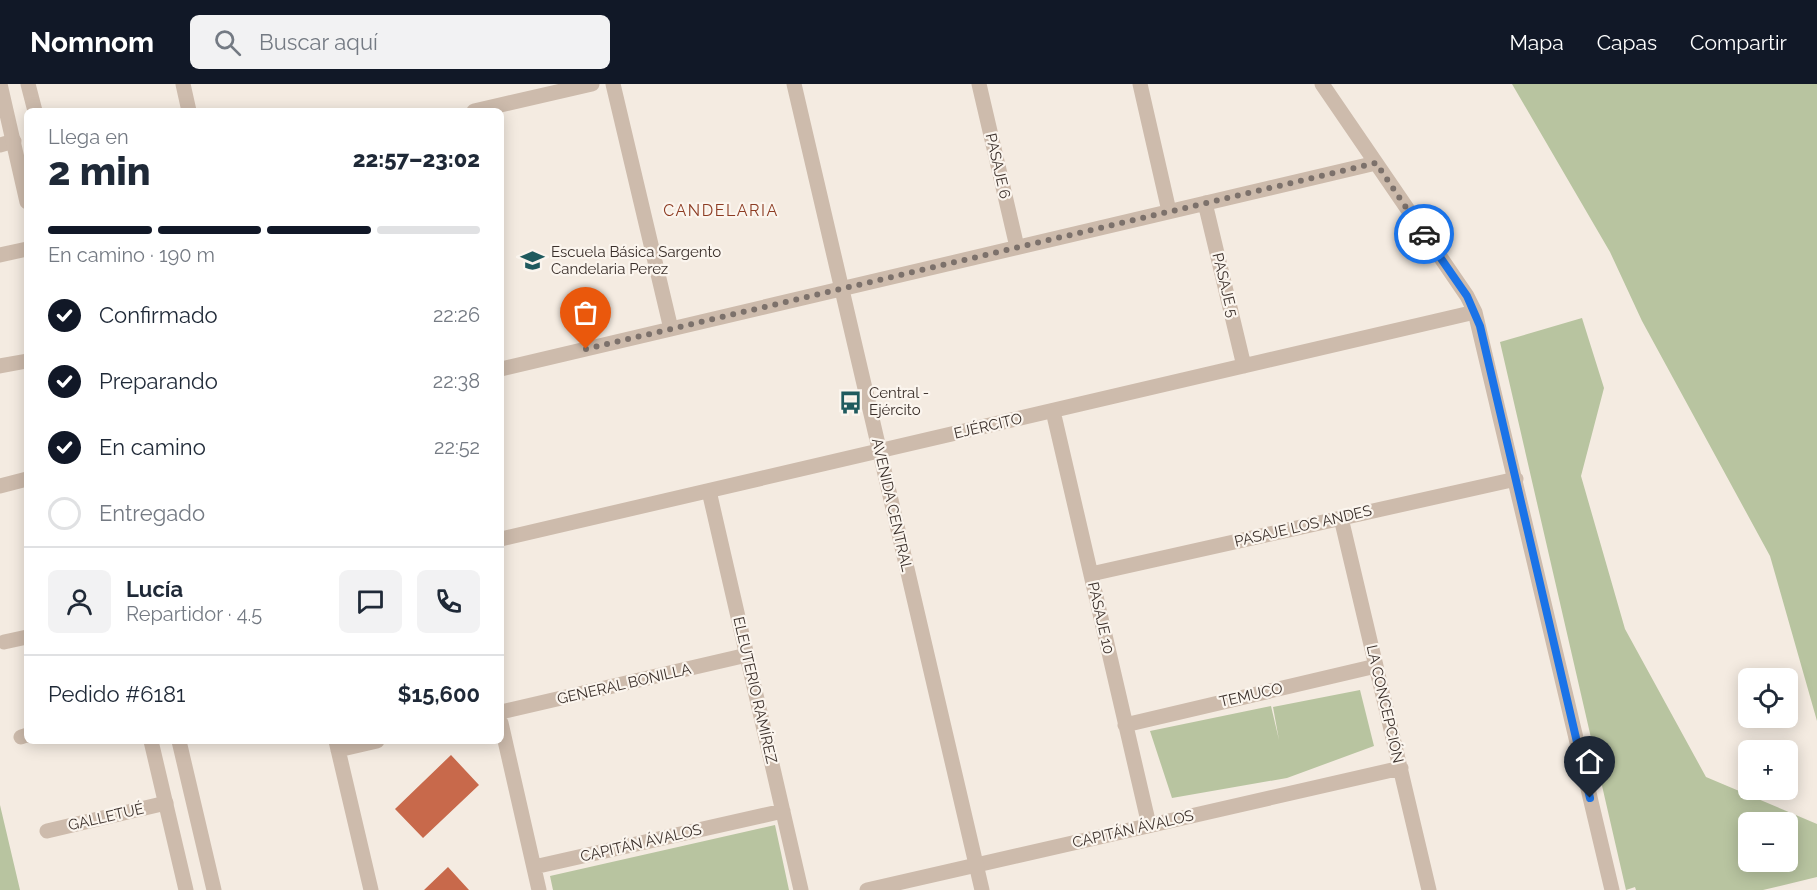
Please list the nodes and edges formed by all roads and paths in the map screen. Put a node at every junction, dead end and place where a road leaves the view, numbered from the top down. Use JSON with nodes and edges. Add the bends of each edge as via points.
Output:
{"nodes":[{"id":1,"x":0,"y":84,"type":"edge"},
{"id":2,"x":28,"y":84,"type":"edge"},
{"id":3,"x":183,"y":84,"type":"edge"},
{"id":4,"x":592,"y":84,"type":"edge"},
{"id":5,"x":613,"y":84,"type":"edge"},
{"id":6,"x":794,"y":84,"type":"edge"},
{"id":7,"x":979,"y":84,"type":"edge"},
{"id":8,"x":1140,"y":84,"type":"edge"},
{"id":9,"x":1322,"y":84,"type":"edge"},
{"id":10,"x":33,"y":108,"type":"edge"},
{"id":11,"x":188,"y":108,"type":"edge"},
{"id":12,"x":487,"y":108,"type":"edge"},
{"id":13,"x":7,"y":143,"type":"edge"},
{"id":14,"x":1376,"y":163,"type":"junction"},
{"id":15,"x":24,"y":193,"type":"edge"},
{"id":16,"x":1205,"y":203,"type":"junction"},
{"id":17,"x":1169,"y":212,"type":"junction"},
{"id":18,"x":1017,"y":247,"type":"junction"},
{"id":19,"x":24,"y":250,"type":"edge"},
{"id":20,"x":0,"y":255,"type":"edge"},
{"id":21,"x":842,"y":289,"type":"junction"},
{"id":22,"x":1475,"y":312,"type":"junction"},
{"id":23,"x":671,"y":329,"type":"junction"},
{"id":24,"x":24,"y":362,"type":"edge"},
{"id":25,"x":0,"y":366,"type":"edge"},
{"id":26,"x":1244,"y":366,"type":"junction"},
{"id":27,"x":504,"y":368,"type":"edge"},
{"id":28,"x":1053,"y":411,"type":"junction"},
{"id":29,"x":880,"y":451,"type":"junction"},
{"id":30,"x":1516,"y":479,"type":"junction"},
{"id":31,"x":24,"y":480,"type":"edge"},
{"id":32,"x":0,"y":486,"type":"edge"},
{"id":33,"x":709,"y":491,"type":"junction"},
{"id":34,"x":1341,"y":518,"type":"junction"},
{"id":35,"x":504,"y":538,"type":"edge"},
{"id":36,"x":1091,"y":574,"type":"junction"},
{"id":37,"x":24,"y":638,"type":"edge"},
{"id":38,"x":3,"y":642,"type":"dead end"},
{"id":39,"x":747,"y":655,"type":"junction"},
{"id":40,"x":1376,"y":666,"type":"junction"},
{"id":41,"x":504,"y":711,"type":"edge"},
{"id":42,"x":1125,"y":725,"type":"junction"},
{"id":43,"x":504,"y":736,"type":"edge"},
{"id":44,"x":152,"y":744,"type":"edge"},
{"id":45,"x":181,"y":744,"type":"edge"},
{"id":46,"x":353,"y":744,"type":"edge"},
{"id":47,"x":337,"y":746,"type":"edge"},
{"id":48,"x":1401,"y":768,"type":"junction"},
{"id":49,"x":166,"y":803,"type":"junction"},
{"id":50,"x":783,"y":811,"type":"junction"},
{"id":51,"x":1149,"y":825,"type":"junction"},
{"id":52,"x":47,"y":831,"type":"dead end"},
{"id":53,"x":976,"y":864,"type":"junction"},
{"id":54,"x":534,"y":867,"type":"junction"},
{"id":55,"x":186,"y":890,"type":"edge"},
{"id":56,"x":214,"y":890,"type":"edge"},
{"id":57,"x":371,"y":890,"type":"edge"},
{"id":58,"x":539,"y":890,"type":"edge"},
{"id":59,"x":801,"y":890,"type":"edge"},
{"id":60,"x":867,"y":890,"type":"edge"},
{"id":61,"x":982,"y":890,"type":"edge"},
{"id":62,"x":1429,"y":890,"type":"edge"},
{"id":63,"x":1612,"y":890,"type":"edge"}],
"edges":[{"from":1,"to":13,"type":"street"},
{"from":2,"to":10,"type":"street"},
{"from":3,"to":11,"type":"street"},
{"from":4,"to":12,"type":"street"},
{"from":5,"to":23,"type":"street"},
{"from":6,"to":21,"type":"street","name":"AVENIDA CENTRAL"},
{"from":7,"to":18,"type":"street","name":"PASAJE 6"},
{"from":8,"to":17,"type":"street"},
{"from":9,"to":14,"type":"street"},
{"from":13,"to":15,"type":"street"},
{"from":14,"to":16,"type":"street"},
{"from":14,"to":22,"type":"street"},
{"from":16,"to":17,"type":"street"},
{"from":16,"to":26,"type":"street","name":"PASAJE 5"},
{"from":17,"to":18,"type":"street"},
{"from":18,"to":21,"type":"street"},
{"from":19,"to":20,"type":"street"},
{"from":21,"to":23,"type":"street"},
{"from":21,"to":29,"type":"street","name":"AVENIDA CENTRAL"},
{"from":22,"to":26,"type":"street","name":"EJÉRCITO"},
{"from":22,"to":30,"type":"street"},
{"from":23,"to":27,"type":"street"},
{"from":24,"to":25,"type":"street"},
{"from":26,"to":28,"type":"street","name":"EJÉRCITO"},
{"from":28,"to":29,"type":"street","name":"EJÉRCITO"},
{"from":28,"to":36,"type":"street","name":"PASAJE 10"},
{"from":29,"to":33,"type":"street","name":"EJÉRCITO"},
{"from":29,"to":53,"type":"street","name":"AVENIDA CENTRAL"},
{"from":30,"to":34,"type":"street","name":"PASAJE LOS ANDES"},
{"from":30,"to":63,"type":"street"},
{"from":31,"to":32,"type":"street"},
{"from":33,"to":35,"type":"street","name":"EJÉRCITO"},
{"from":33,"to":39,"type":"street","name":"ELEUTERIO RAMÍREZ"},
{"from":34,"to":36,"type":"street","name":"PASAJE LOS ANDES"},
{"from":34,"to":40,"type":"street","name":"LA CONCEPCIÓN"},
{"from":36,"to":42,"type":"street","name":"PASAJE 10"},
{"from":37,"to":38,"type":"street"},
{"from":39,"to":41,"type":"street","name":"GENERAL BONILLA"},
{"from":39,"to":50,"type":"street","name":"ELEUTERIO RAMÍREZ"},
{"from":40,"to":42,"type":"street","name":"TEMUCO"},
{"from":40,"to":48,"type":"street","name":"LA CONCEPCIÓN"},
{"from":42,"to":51,"type":"street","name":"PASAJE 10"},
{"from":43,"to":54,"type":"street"},
{"from":44,"to":49,"type":"street"},
{"from":45,"to":56,"type":"street"},
{"from":46,"to":47,"type":"street"},
{"from":47,"to":57,"type":"street"},
{"from":48,"to":51,"type":"street","name":"CAPITÁN ÁVALOS"},
{"from":48,"to":62,"type":"street","name":"LA CONCEPCIÓN"},
{"from":49,"to":52,"type":"street","name":"GALLETUÉ"},
{"from":49,"to":55,"type":"street"},
{"from":50,"to":54,"type":"street","name":"CAPITÁN ÁVALOS"},
{"from":50,"to":59,"type":"street","name":"ELEUTERIO RAMÍREZ"},
{"from":51,"to":53,"type":"street","name":"CAPITÁN ÁVALOS"},
{"from":53,"to":60,"type":"street","name":"CAPITÁN ÁVALOS"},
{"from":53,"to":61,"type":"street","name":"AVENIDA CENTRAL"},
{"from":54,"to":58,"type":"street"}]}
